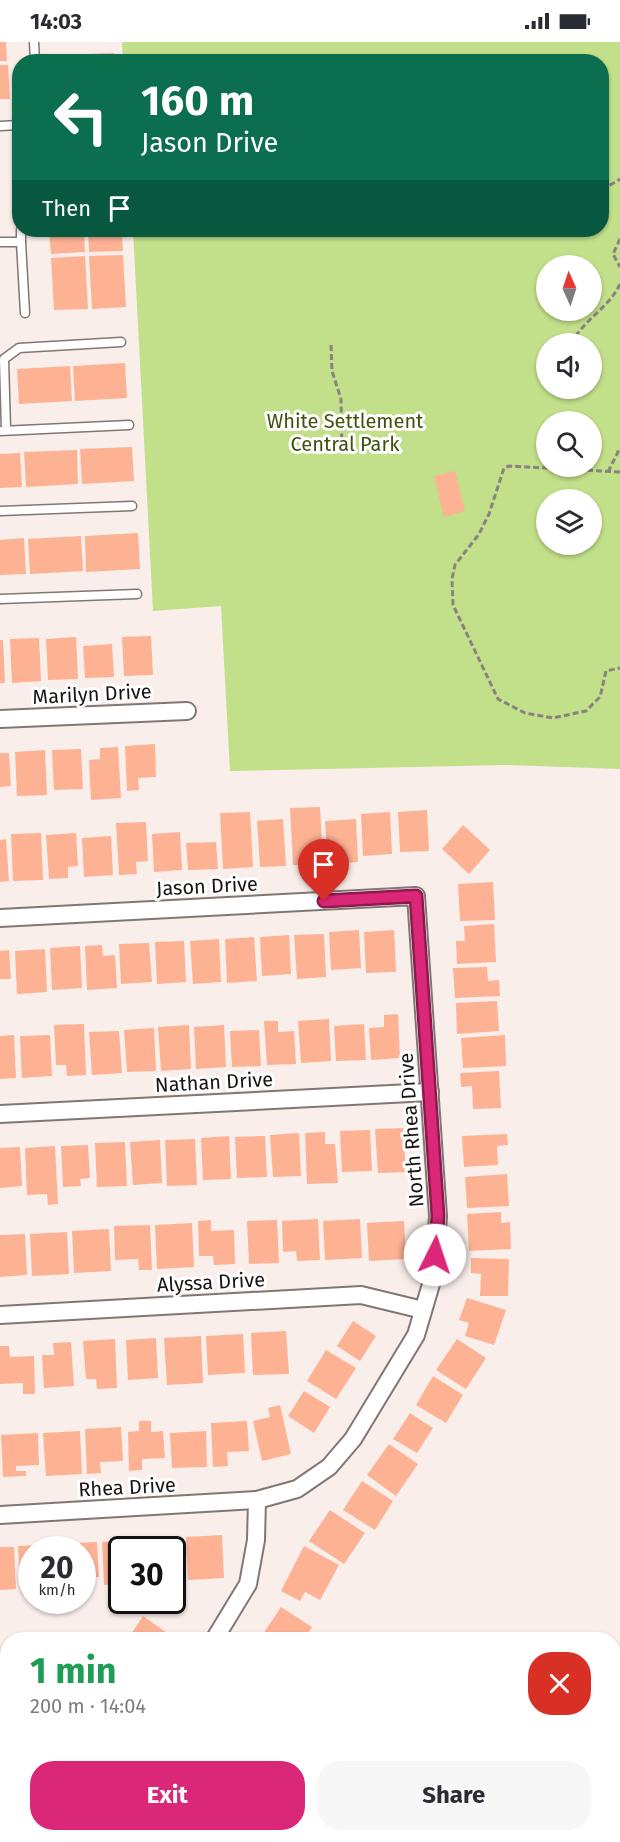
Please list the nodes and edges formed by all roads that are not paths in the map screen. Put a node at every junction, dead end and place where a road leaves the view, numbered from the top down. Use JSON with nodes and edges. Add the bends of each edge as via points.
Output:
{"nodes":[{"id":1,"x":21,"y":237,"type":"edge"},
{"id":2,"x":0,"y":242,"type":"edge"},
{"id":3,"x":21,"y":242,"type":"junction"},
{"id":4,"x":25,"y":314,"type":"dead end"},
{"id":5,"x":121,"y":342,"type":"dead end"},
{"id":6,"x":129,"y":425,"type":"dead end"},
{"id":7,"x":3,"y":430,"type":"edge"},
{"id":8,"x":132,"y":506,"type":"dead end"},
{"id":9,"x":0,"y":511,"type":"edge"},
{"id":10,"x":137,"y":594,"type":"dead end"},
{"id":11,"x":0,"y":599,"type":"edge"},
{"id":12,"x":187,"y":711,"type":"dead end"},
{"id":13,"x":0,"y":720,"type":"edge"},
{"id":14,"x":416,"y":896,"type":"joint"},
{"id":15,"x":0,"y":918,"type":"edge"},
{"id":16,"x":430,"y":1092,"type":"junction"},
{"id":17,"x":0,"y":1114,"type":"edge"},
{"id":18,"x":423,"y":1310,"type":"junction"},
{"id":19,"x":0,"y":1315,"type":"edge"},
{"id":20,"x":257,"y":1500,"type":"junction"},
{"id":21,"x":0,"y":1515,"type":"edge"},
{"id":22,"x":219,"y":1632,"type":"edge"}],
"edges":[{"from":1,"to":3,"type":"lane"},
{"from":2,"to":3,"type":"lane"},
{"from":3,"to":4,"type":"lane"},
{"from":5,"to":7,"type":"lane","via":[[19,348],[4,359]]},
{"from":6,"to":7,"type":"lane"},
{"from":8,"to":9,"type":"lane"},
{"from":10,"to":11,"type":"lane"},
{"from":12,"to":13,"type":"street","name":"Marilyn Drive"},
{"from":14,"to":15,"type":"street","name":"Jason Drive"},
{"from":14,"to":16,"type":"street","name":"North Rhea Drive"},
{"from":16,"to":17,"type":"street","name":"Nathan Drive"},
{"from":16,"to":18,"type":"street","name":"North Rhea Drive","via":[[438,1216],[434,1274]]},
{"from":18,"to":19,"type":"street","name":"Alyssa Drive","via":[[361,1295]]},
{"from":18,"to":20,"type":"street","name":"North Rhea Drive","via":[[416,1335],[353,1439],[329,1467],[297,1489]]},
{"from":20,"to":21,"type":"street","name":"Rhea Drive"},
{"from":20,"to":22,"type":"street","via":[[249,1584]]}]}
